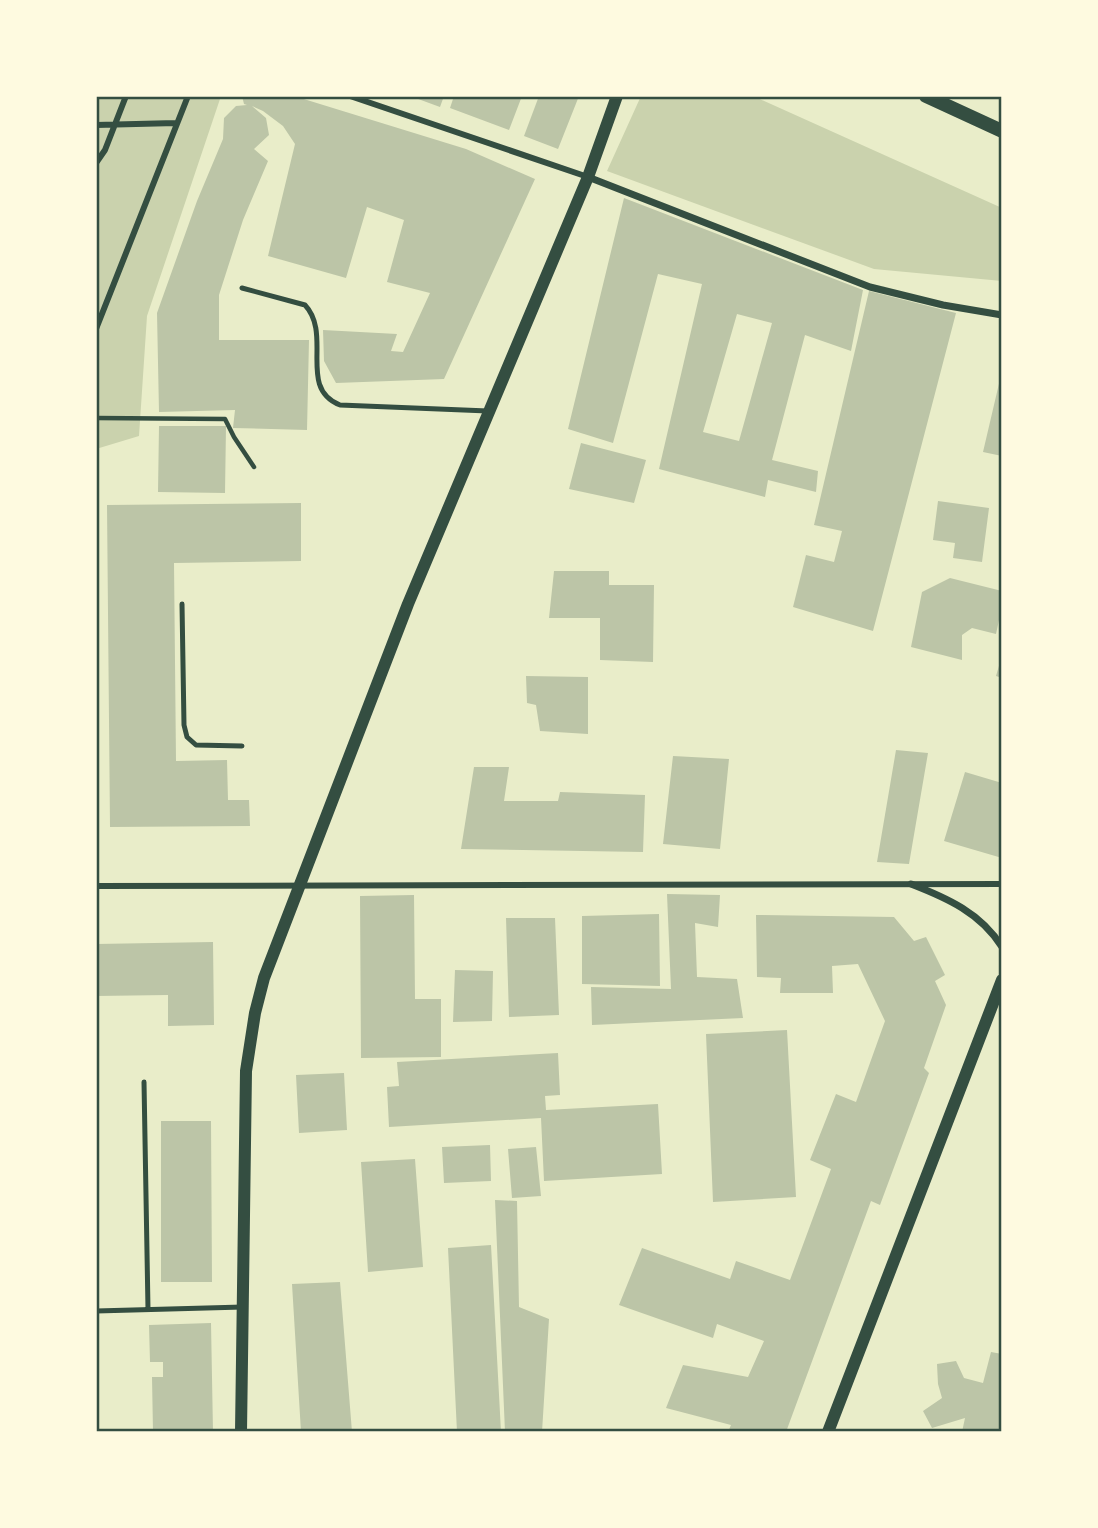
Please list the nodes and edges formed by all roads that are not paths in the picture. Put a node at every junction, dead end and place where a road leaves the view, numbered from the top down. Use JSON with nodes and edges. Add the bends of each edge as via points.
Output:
{"nodes":[{"id":1,"x":126,"y":96,"type":"edge"},
{"id":2,"x":188,"y":96,"type":"edge"},
{"id":3,"x":349,"y":96,"type":"edge"},
{"id":4,"x":617,"y":96,"type":"edge"},
{"id":5,"x":926,"y":96,"type":"edge"},
{"id":6,"x":115,"y":123,"type":"junction"},
{"id":7,"x":176,"y":123,"type":"junction"},
{"id":8,"x":96,"y":125,"type":"edge"},
{"id":9,"x":1002,"y":131,"type":"edge"},
{"id":10,"x":96,"y":163,"type":"edge"},
{"id":11,"x":588,"y":177,"type":"junction"},
{"id":12,"x":242,"y":288,"type":"dead end"},
{"id":13,"x":1002,"y":315,"type":"edge"},
{"id":14,"x":96,"y":329,"type":"edge"},
{"id":15,"x":488,"y":411,"type":"junction"},
{"id":16,"x":182,"y":604,"type":"dead end"},
{"id":17,"x":243,"y":746,"type":"dead end"},
{"id":18,"x":301,"y":884,"type":"junction"},
{"id":19,"x":911,"y":884,"type":"junction"},
{"id":20,"x":1002,"y":884,"type":"edge"},
{"id":21,"x":96,"y":886,"type":"edge"},
{"id":22,"x":1002,"y":947,"type":"edge"},
{"id":23,"x":1002,"y":980,"type":"edge"},
{"id":24,"x":144,"y":1082,"type":"dead end"},
{"id":25,"x":243,"y":1307,"type":"junction"},
{"id":26,"x":148,"y":1309,"type":"junction"},
{"id":27,"x":96,"y":1311,"type":"edge"},
{"id":28,"x":241,"y":1432,"type":"edge"},
{"id":29,"x":828,"y":1432,"type":"edge"}],
"edges":[{"from":1,"to":6,"type":"street"},
{"from":2,"to":7,"type":"street"},
{"from":3,"to":11,"type":"street"},
{"from":4,"to":11,"type":"street"},
{"from":5,"to":9,"type":"main road"},
{"from":6,"to":7,"type":"street"},
{"from":6,"to":8,"type":"street"},
{"from":6,"to":10,"type":"street"},
{"from":7,"to":14,"type":"street"},
{"from":11,"to":13,"type":"street","via":[[870,287]]},
{"from":11,"to":15,"type":"street"},
{"from":12,"to":15,"type":"lane","via":[[305,305],[312,313],[318,379],[329,400],[340,405]]},
{"from":15,"to":18,"type":"street"},
{"from":16,"to":17,"type":"lane","via":[[187,737],[197,745]]},
{"from":18,"to":19,"type":"street"},
{"from":18,"to":21,"type":"street"},
{"from":18,"to":25,"type":"street","via":[[264,978],[249,1042]]},
{"from":19,"to":20,"type":"street"},
{"from":19,"to":22,"type":"street","via":[[965,908]]},
{"from":23,"to":29,"type":"street"},
{"from":24,"to":26,"type":"lane"},
{"from":25,"to":26,"type":"lane"},
{"from":25,"to":28,"type":"street"},
{"from":26,"to":27,"type":"lane"}]}
